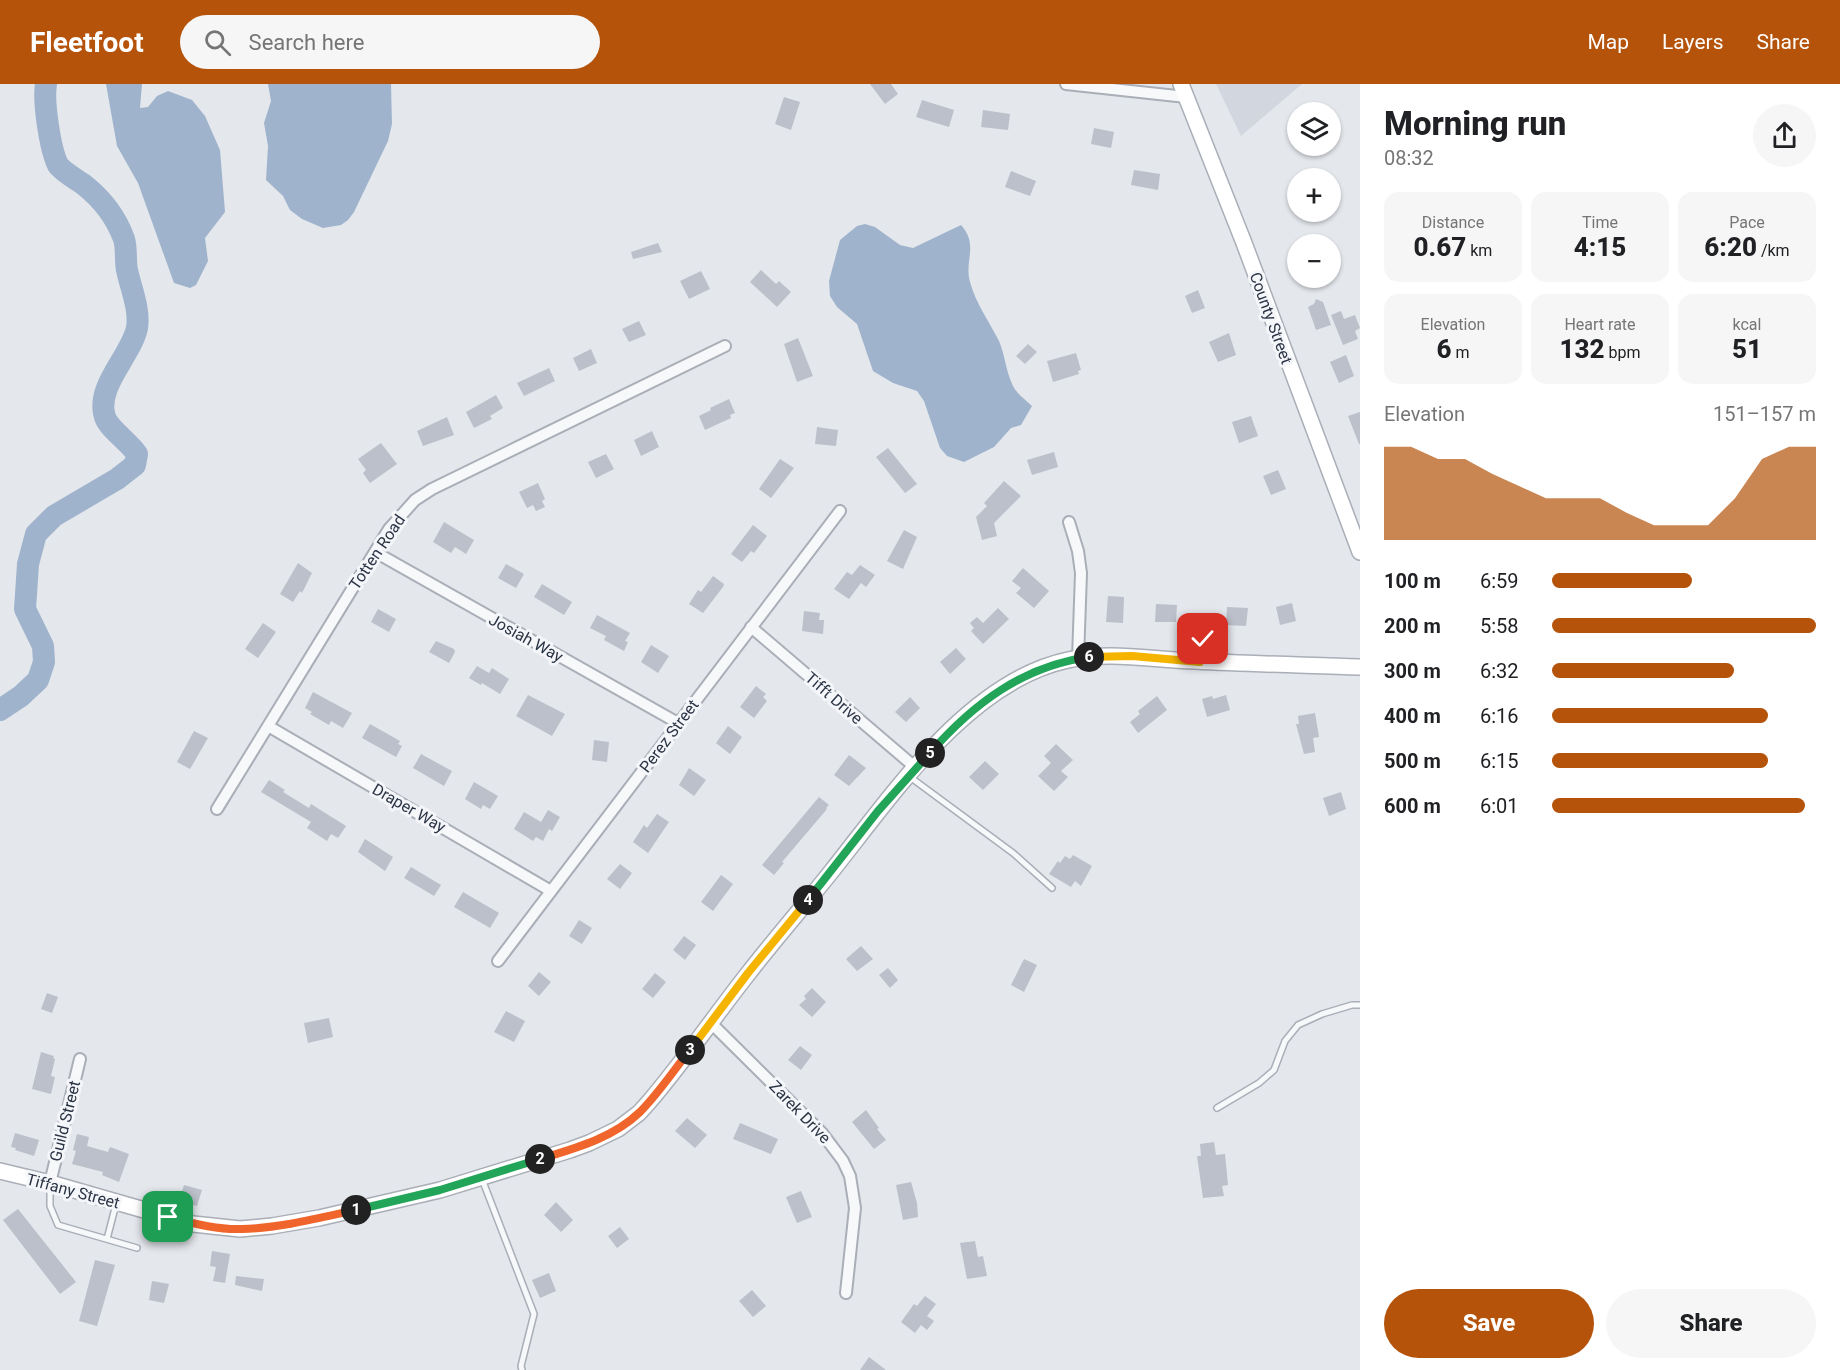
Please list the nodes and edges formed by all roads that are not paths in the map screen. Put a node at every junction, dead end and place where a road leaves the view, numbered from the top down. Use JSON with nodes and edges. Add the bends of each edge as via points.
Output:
{"nodes":[{"id":1,"x":1066,"y":84,"type":"edge"},
{"id":2,"x":1183,"y":91,"type":"edge"},
{"id":3,"x":725,"y":346,"type":"dead end"},
{"id":4,"x":840,"y":511,"type":"dead end"},
{"id":5,"x":1069,"y":522,"type":"dead end"},
{"id":6,"x":375,"y":552,"type":"junction"},
{"id":7,"x":1360,"y":552,"type":"edge"},
{"id":8,"x":1220,"y":625,"type":"dead end"},
{"id":9,"x":751,"y":627,"type":"junction"},
{"id":10,"x":1078,"y":658,"type":"junction"},
{"id":11,"x":1200,"y":662,"type":"junction"},
{"id":12,"x":1360,"y":667,"type":"edge"},
{"id":13,"x":678,"y":723,"type":"junction"},
{"id":14,"x":268,"y":726,"type":"junction"},
{"id":15,"x":912,"y":772,"type":"junction"},
{"id":16,"x":217,"y":808,"type":"dead end"},
{"id":17,"x":1052,"y":888,"type":"dead end"},
{"id":18,"x":551,"y":891,"type":"junction"},
{"id":19,"x":498,"y":961,"type":"dead end"},
{"id":20,"x":1360,"y":1005,"type":"edge"},
{"id":21,"x":710,"y":1022,"type":"junction"},
{"id":22,"x":80,"y":1059,"type":"dead end"},
{"id":23,"x":1217,"y":1108,"type":"dead end"},
{"id":24,"x":0,"y":1171,"type":"edge"},
{"id":25,"x":482,"y":1178,"type":"junction"},
{"id":26,"x":50,"y":1183,"type":"junction"},
{"id":27,"x":117,"y":1202,"type":"junction"},
{"id":28,"x":107,"y":1239,"type":"junction"},
{"id":29,"x":137,"y":1248,"type":"dead end"},
{"id":30,"x":846,"y":1293,"type":"dead end"},
{"id":31,"x":522,"y":1370,"type":"edge"}],
"edges":[{"from":1,"to":2,"type":"street"},
{"from":2,"to":7,"type":"street","name":"County Street"},
{"from":3,"to":6,"type":"street","name":"Totten Road","via":[[432,489],[401,514]]},
{"from":4,"to":9,"type":"street","name":"Perez Street"},
{"from":5,"to":10,"type":"street","via":[[1081,573]]},
{"from":6,"to":13,"type":"street","name":"Josiah Way"},
{"from":6,"to":14,"type":"street","name":"Totten Road"},
{"from":8,"to":11,"type":"lane","via":[[1203,639]]},
{"from":9,"to":13,"type":"street","name":"Perez Street"},
{"from":9,"to":15,"type":"street","name":"Tifft Drive"},
{"from":10,"to":11,"type":"street","name":"Tiffany Street","via":[[1102,655]]},
{"from":10,"to":15,"type":"street","name":"Tiffany Street","via":[[1041,668],[997,691],[962,719]]},
{"from":11,"to":12,"type":"street","name":"Tiffany Street"},
{"from":13,"to":18,"type":"street","name":"Perez Street"},
{"from":14,"to":16,"type":"street","name":"Totten Road"},
{"from":14,"to":18,"type":"street","name":"Draper Way"},
{"from":15,"to":17,"type":"lane"},
{"from":15,"to":21,"type":"street","name":"Tiffany Street"},
{"from":18,"to":19,"type":"street","name":"Perez Street"},
{"from":20,"to":23,"type":"lane","via":[[1322,1014],[1298,1025],[1285,1041],[1274,1070]]},
{"from":21,"to":25,"type":"street","name":"Tiffany Street","via":[[649,1102],[618,1129],[589,1143]]},
{"from":21,"to":30,"type":"street","name":"Zarek Drive","via":[[822,1133],[843,1161],[850,1176],[855,1208]]},
{"from":22,"to":26,"type":"street","name":"Guild Street"},
{"from":24,"to":26,"type":"street","name":"Tiffany Street"},
{"from":25,"to":27,"type":"street","name":"Tiffany Street","via":[[319,1218],[240,1229],[193,1224]]},
{"from":25,"to":31,"type":"lane","via":[[534,1314]]},
{"from":26,"to":27,"type":"street","name":"Tiffany Street"},
{"from":26,"to":28,"type":"lane","via":[[50,1206],[58,1225]]},
{"from":27,"to":28,"type":"lane"},
{"from":28,"to":29,"type":"lane"}]}
